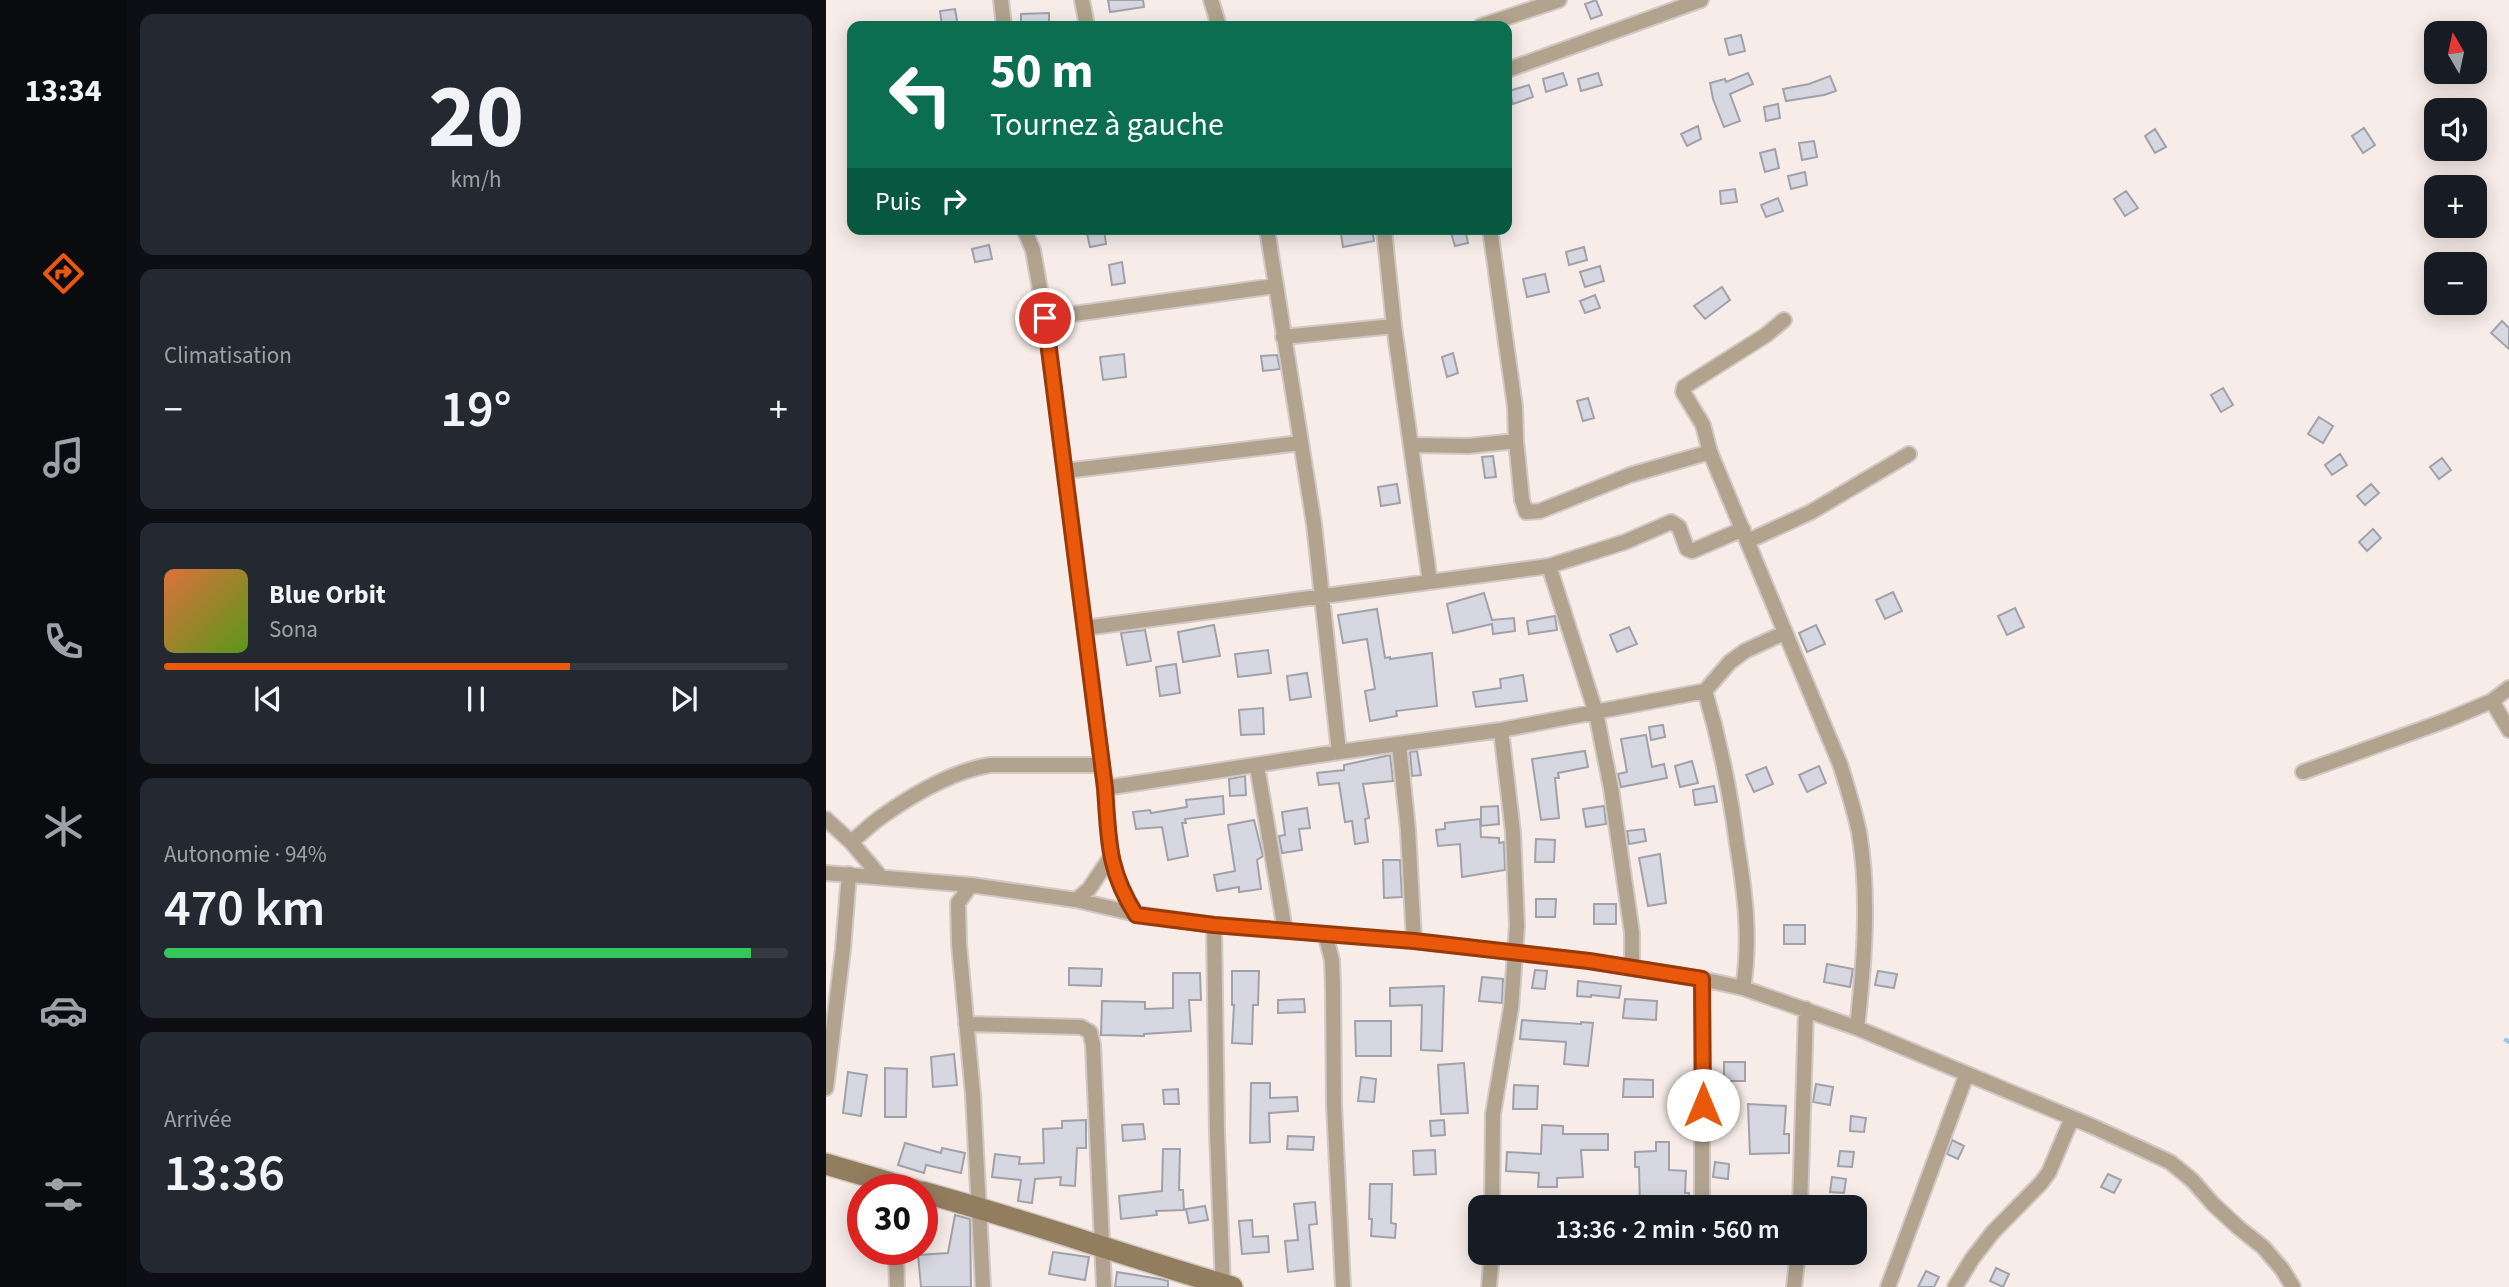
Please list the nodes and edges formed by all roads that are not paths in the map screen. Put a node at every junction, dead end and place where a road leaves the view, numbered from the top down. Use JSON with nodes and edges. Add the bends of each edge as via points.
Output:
{"nodes":[{"id":1,"x":1001,"y":0,"type":"edge"},
{"id":2,"x":1082,"y":0,"type":"edge"},
{"id":3,"x":1211,"y":0,"type":"edge"},
{"id":4,"x":1559,"y":0,"type":"edge"},
{"id":5,"x":1701,"y":0,"type":"edge"},
{"id":6,"x":1003,"y":21,"type":"edge"},
{"id":7,"x":1086,"y":21,"type":"edge"},
{"id":8,"x":1217,"y":21,"type":"edge"},
{"id":9,"x":1496,"y":21,"type":"edge"},
{"id":10,"x":1512,"y":68,"type":"edge"},
{"id":11,"x":1027,"y":235,"type":"edge"},
{"id":12,"x":1268,"y":235,"type":"edge"},
{"id":13,"x":1385,"y":235,"type":"edge"},
{"id":14,"x":1491,"y":235,"type":"edge"},
{"id":15,"x":1275,"y":286,"type":"junction"},
{"id":16,"x":1045,"y":318,"type":"junction"},
{"id":17,"x":1784,"y":320,"type":"dead end"},
{"id":18,"x":1394,"y":326,"type":"junction"},
{"id":19,"x":1283,"y":337,"type":"junction"},
{"id":20,"x":1516,"y":441,"type":"junction"},
{"id":21,"x":1300,"y":443,"type":"junction"},
{"id":22,"x":1413,"y":444,"type":"junction"},
{"id":23,"x":1710,"y":452,"type":"junction"},
{"id":24,"x":1909,"y":454,"type":"dead end"},
{"id":25,"x":1065,"y":471,"type":"junction"},
{"id":26,"x":1746,"y":535,"type":"junction"},
{"id":27,"x":1549,"y":566,"type":"junction"},
{"id":28,"x":1430,"y":582,"type":"junction"},
{"id":29,"x":1321,"y":596,"type":"junction"},
{"id":30,"x":1085,"y":628,"type":"junction"},
{"id":31,"x":1784,"y":633,"type":"junction"},
{"id":32,"x":2509,"y":688,"type":"edge"},
{"id":33,"x":1705,"y":691,"type":"junction"},
{"id":34,"x":2492,"y":701,"type":"junction"},
{"id":35,"x":1596,"y":713,"type":"junction"},
{"id":36,"x":1501,"y":730,"type":"junction"},
{"id":37,"x":2509,"y":730,"type":"edge"},
{"id":38,"x":1399,"y":744,"type":"junction"},
{"id":39,"x":1339,"y":752,"type":"junction"},
{"id":40,"x":1102,"y":765,"type":"junction"},
{"id":41,"x":1257,"y":766,"type":"junction"},
{"id":42,"x":2303,"y":772,"type":"dead end"},
{"id":43,"x":1105,"y":788,"type":"junction"},
{"id":44,"x":826,"y":819,"type":"edge"},
{"id":45,"x":851,"y":842,"type":"junction"},
{"id":46,"x":1110,"y":858,"type":"junction"},
{"id":47,"x":826,"y":873,"type":"edge"},
{"id":48,"x":849,"y":874,"type":"junction"},
{"id":49,"x":880,"y":876,"type":"junction"},
{"id":50,"x":939,"y":881,"type":"junction"},
{"id":51,"x":971,"y":885,"type":"junction"},
{"id":52,"x":1076,"y":901,"type":"junction"},
{"id":53,"x":958,"y":902,"type":"junction"},
{"id":54,"x":1136,"y":915,"type":"junction"},
{"id":55,"x":1214,"y":925,"type":"junction"},
{"id":56,"x":1285,"y":930,"type":"junction"},
{"id":57,"x":1325,"y":934,"type":"junction"},
{"id":58,"x":1414,"y":941,"type":"junction"},
{"id":59,"x":1516,"y":953,"type":"junction"},
{"id":60,"x":1632,"y":967,"type":"junction"},
{"id":61,"x":1702,"y":979,"type":"junction"},
{"id":62,"x":1743,"y":988,"type":"junction"},
{"id":63,"x":1806,"y":1009,"type":"junction"},
{"id":64,"x":966,"y":1024,"type":"junction"},
{"id":65,"x":1857,"y":1028,"type":"junction"},
{"id":66,"x":1966,"y":1076,"type":"junction"},
{"id":67,"x":826,"y":1088,"type":"edge"},
{"id":68,"x":2072,"y":1118,"type":"junction"},
{"id":69,"x":826,"y":1164,"type":"edge"},
{"id":70,"x":859,"y":1174,"type":"edge"},
{"id":71,"x":1492,"y":1195,"type":"edge"},
{"id":72,"x":1702,"y":1195,"type":"edge"},
{"id":73,"x":1800,"y":1195,"type":"edge"},
{"id":74,"x":938,"y":1197,"type":"edge"},
{"id":75,"x":980,"y":1208,"type":"junction"},
{"id":76,"x":1103,"y":1247,"type":"junction"},
{"id":77,"x":896,"y":1265,"type":"edge"},
{"id":78,"x":1491,"y":1265,"type":"edge"},
{"id":79,"x":1797,"y":1265,"type":"edge"},
{"id":80,"x":1226,"y":1286,"type":"edge"},
{"id":81,"x":897,"y":1287,"type":"edge"},
{"id":82,"x":983,"y":1287,"type":"edge"},
{"id":83,"x":1104,"y":1287,"type":"edge"},
{"id":84,"x":1343,"y":1287,"type":"edge"},
{"id":85,"x":1489,"y":1287,"type":"edge"},
{"id":86,"x":1794,"y":1287,"type":"edge"},
{"id":87,"x":1888,"y":1287,"type":"edge"},
{"id":88,"x":1955,"y":1287,"type":"edge"},
{"id":89,"x":2293,"y":1287,"type":"edge"}],
"edges":[{"from":1,"to":6,"type":"street"},
{"from":2,"to":7,"type":"street"},
{"from":3,"to":8,"type":"street"},
{"from":4,"to":9,"type":"street"},
{"from":5,"to":10,"type":"street"},
{"from":11,"to":16,"type":"street"},
{"from":12,"to":15,"type":"street"},
{"from":13,"to":18,"type":"street"},
{"from":14,"to":20,"type":"street","via":[[1516,407]]},
{"from":15,"to":16,"type":"street"},
{"from":15,"to":19,"type":"street"},
{"from":16,"to":25,"type":"street"},
{"from":17,"to":23,"type":"street","via":[[1685,387]]},
{"from":18,"to":19,"type":"street"},
{"from":18,"to":22,"type":"street"},
{"from":19,"to":21,"type":"street"},
{"from":20,"to":22,"type":"street","via":[[1468,446]]},
{"from":20,"to":23,"type":"street","via":[[1524,508],[1532,513],[1630,475]]},
{"from":21,"to":25,"type":"street"},
{"from":21,"to":29,"type":"street"},
{"from":22,"to":28,"type":"street"},
{"from":23,"to":26,"type":"street"},
{"from":24,"to":26,"type":"street","via":[[1811,512]]},
{"from":25,"to":30,"type":"street"},
{"from":26,"to":27,"type":"street","via":[[1692,551],[1685,547],[1679,527],[1671,522]]},
{"from":26,"to":31,"type":"street"},
{"from":27,"to":28,"type":"street"},
{"from":27,"to":35,"type":"street"},
{"from":28,"to":29,"type":"street"},
{"from":29,"to":30,"type":"street"},
{"from":29,"to":39,"type":"street"},
{"from":30,"to":40,"type":"street"},
{"from":31,"to":33,"type":"street","via":[[1730,662]]},
{"from":31,"to":65,"type":"street","via":[[1840,764],[1859,834],[1864,955]]},
{"from":32,"to":34,"type":"street"},
{"from":33,"to":35,"type":"street"},
{"from":33,"to":62,"type":"street","via":[[1727,774],[1747,903],[1748,962]]},
{"from":34,"to":37,"type":"street"},
{"from":34,"to":42,"type":"street"},
{"from":35,"to":36,"type":"street"},
{"from":35,"to":60,"type":"street","via":[[1631,922]]},
{"from":36,"to":38,"type":"street"},
{"from":36,"to":59,"type":"street","via":[[1513,832]]},
{"from":38,"to":39,"type":"street"},
{"from":38,"to":58,"type":"street"},
{"from":39,"to":41,"type":"street"},
{"from":40,"to":43,"type":"street"},
{"from":40,"to":45,"type":"street","via":[[972,768],[893,809]]},
{"from":41,"to":43,"type":"street"},
{"from":41,"to":56,"type":"street"},
{"from":43,"to":46,"type":"street"},
{"from":44,"to":45,"type":"street"},
{"from":45,"to":49,"type":"street"},
{"from":46,"to":52,"type":"street"},
{"from":46,"to":54,"type":"street"},
{"from":47,"to":48,"type":"street"},
{"from":48,"to":49,"type":"street"},
{"from":48,"to":67,"type":"street"},
{"from":49,"to":50,"type":"street"},
{"from":50,"to":51,"type":"street"},
{"from":50,"to":53,"type":"street"},
{"from":51,"to":52,"type":"street"},
{"from":51,"to":53,"type":"street"},
{"from":52,"to":54,"type":"street"},
{"from":53,"to":64,"type":"street"},
{"from":54,"to":55,"type":"street"},
{"from":55,"to":56,"type":"street"},
{"from":55,"to":80,"type":"street","via":[[1217,1132]]},
{"from":56,"to":57,"type":"street"},
{"from":57,"to":58,"type":"street"},
{"from":57,"to":84,"type":"street","via":[[1334,989],[1334,1105]]},
{"from":58,"to":59,"type":"street"},
{"from":59,"to":60,"type":"street"},
{"from":59,"to":71,"type":"street","via":[[1493,1114]]},
{"from":60,"to":61,"type":"street"},
{"from":61,"to":62,"type":"street"},
{"from":61,"to":72,"type":"street"},
{"from":62,"to":63,"type":"street"},
{"from":63,"to":65,"type":"street"},
{"from":63,"to":73,"type":"street"},
{"from":64,"to":75,"type":"street"},
{"from":64,"to":76,"type":"street","via":[[1081,1027],[1090,1032]]},
{"from":65,"to":66,"type":"street"},
{"from":66,"to":68,"type":"street"},
{"from":66,"to":87,"type":"street"},
{"from":68,"to":88,"type":"street","via":[[2049,1172],[1993,1232]]},
{"from":68,"to":89,"type":"street","via":[[2170,1162],[2263,1247]]},
{"from":69,"to":70,"type":"street"},
{"from":74,"to":75,"type":"street"},
{"from":75,"to":76,"type":"street"},
{"from":75,"to":82,"type":"street"},
{"from":76,"to":80,"type":"street"},
{"from":76,"to":83,"type":"street"},
{"from":77,"to":81,"type":"street"},
{"from":78,"to":85,"type":"street"},
{"from":79,"to":86,"type":"street"}]}
